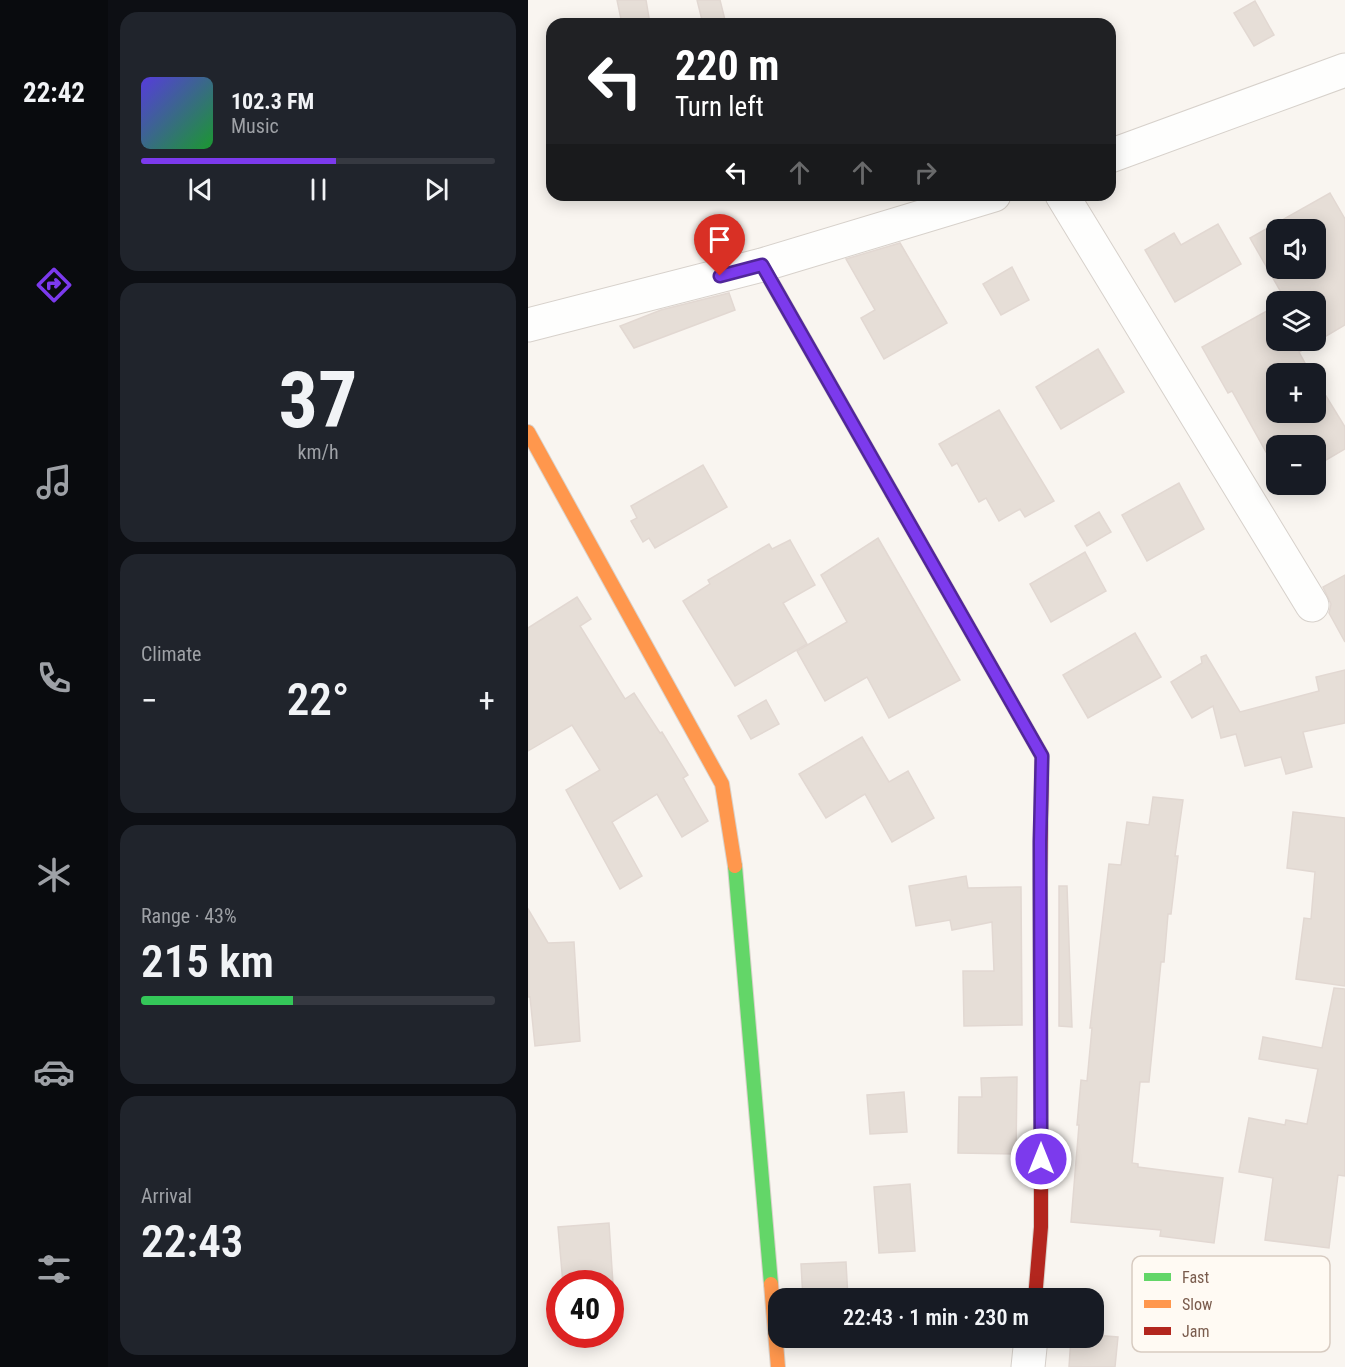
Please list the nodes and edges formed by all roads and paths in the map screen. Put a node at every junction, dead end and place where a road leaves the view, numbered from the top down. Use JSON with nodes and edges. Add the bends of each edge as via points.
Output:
{"nodes":[{"id":1,"x":1343,"y":76,"type":"edge"},
{"id":2,"x":1116,"y":154,"type":"edge"},
{"id":3,"x":974,"y":201,"type":"edge"},
{"id":4,"x":1066,"y":201,"type":"edge"},
{"id":5,"x":762,"y":265,"type":"junction"},
{"id":6,"x":528,"y":325,"type":"edge"},
{"id":7,"x":528,"y":432,"type":"edge"},
{"id":8,"x":1312,"y":605,"type":"dead end"},
{"id":9,"x":1036,"y":1288,"type":"edge"},
{"id":10,"x":1030,"y":1348,"type":"edge"},
{"id":11,"x":778,"y":1367,"type":"edge"},
{"id":12,"x":1028,"y":1367,"type":"edge"}],
"edges":[{"from":1,"to":2,"type":"street"},
{"from":3,"to":5,"type":"street"},
{"from":4,"to":8,"type":"street"},
{"from":5,"to":6,"type":"street"},
{"from":5,"to":9,"type":"street","via":[[1042,756],[1041,1227]]},
{"from":7,"to":11,"type":"street","via":[[722,784],[734,855]]},
{"from":10,"to":12,"type":"street"}]}
